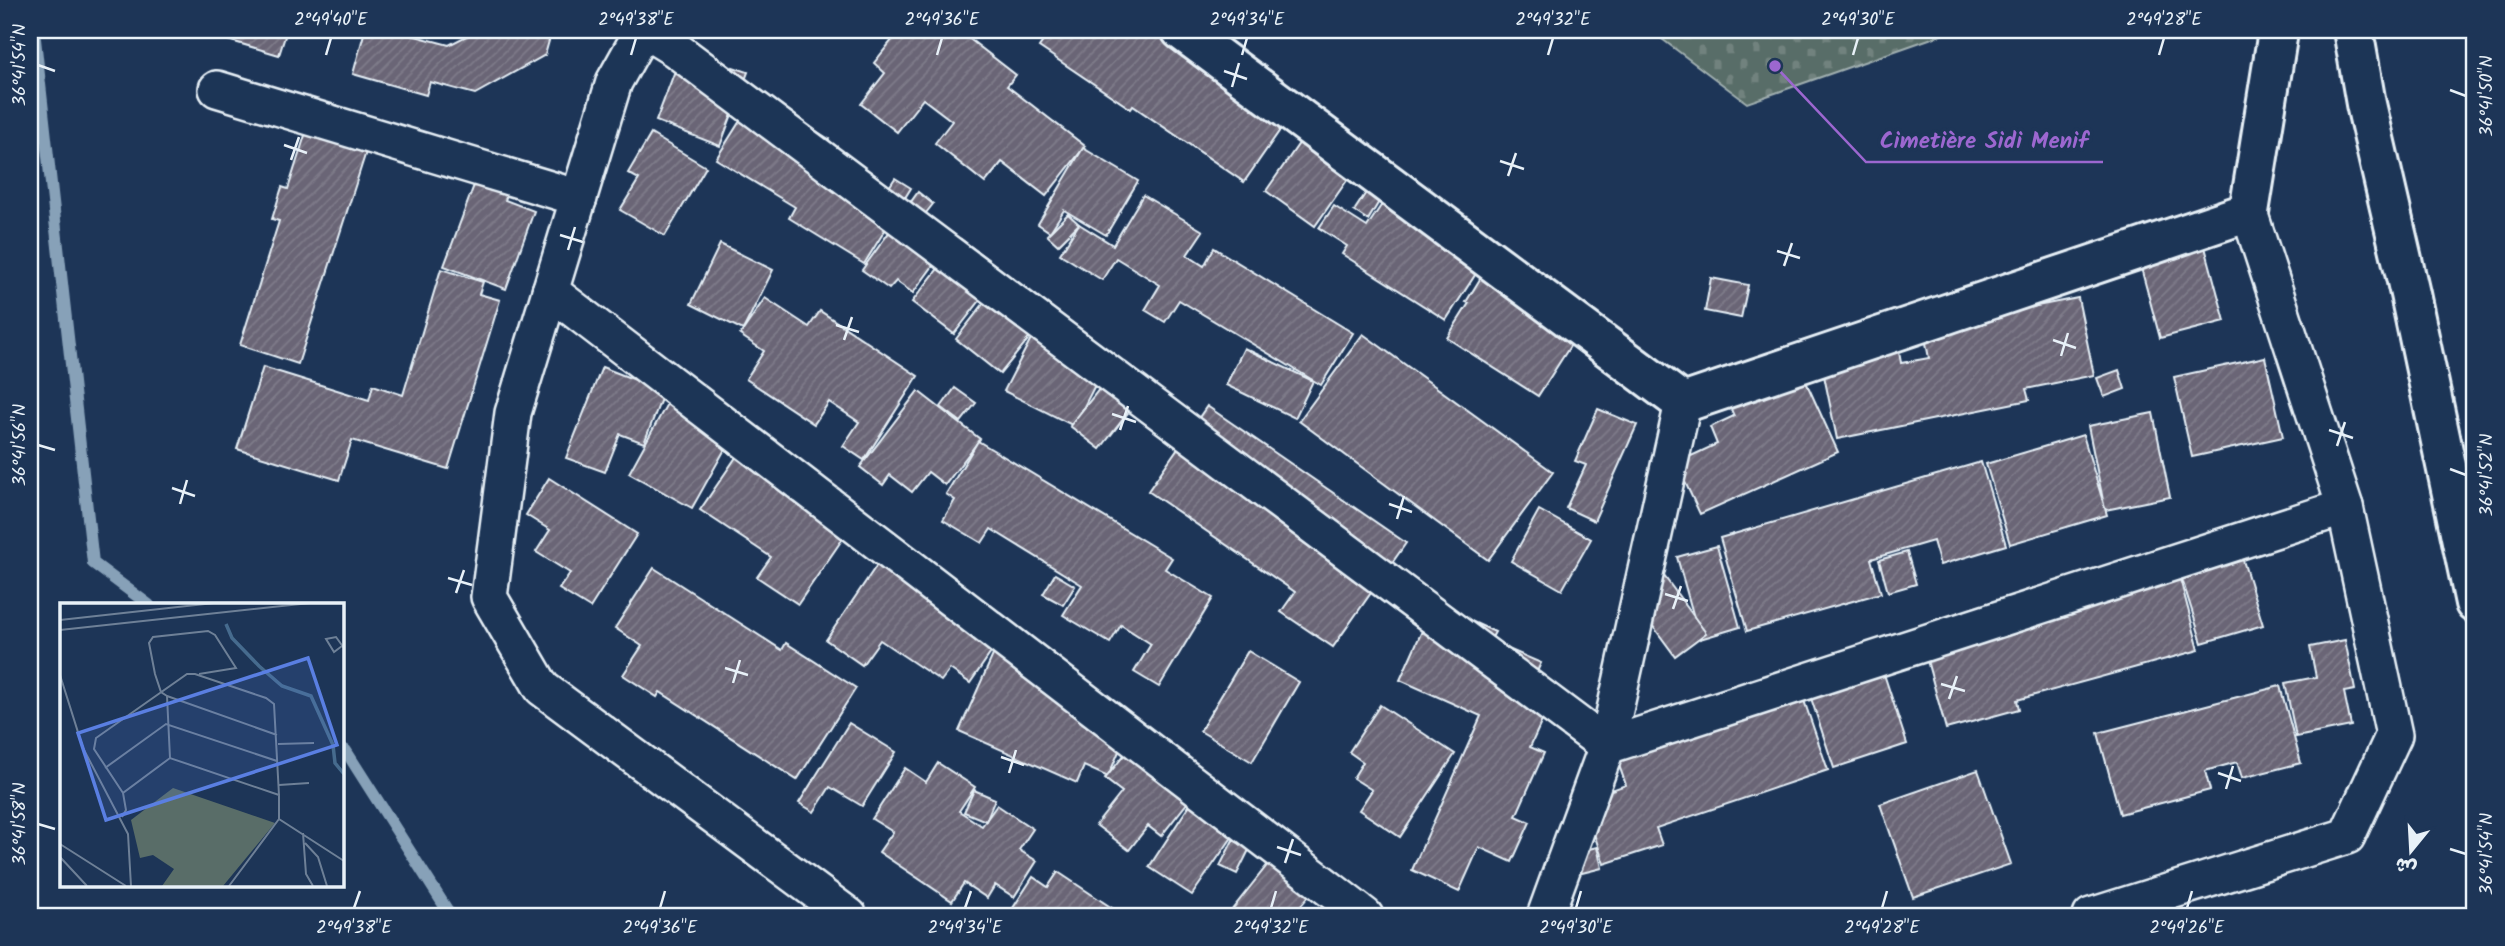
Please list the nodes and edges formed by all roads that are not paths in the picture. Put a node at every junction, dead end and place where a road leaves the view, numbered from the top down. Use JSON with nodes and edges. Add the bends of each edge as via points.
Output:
{"nodes":[{"id":1,"x":643,"y":30,"type":"edge"},
{"id":2,"x":1181,"y":30,"type":"edge"},
{"id":3,"x":2353,"y":30,"type":"edge"},
{"id":4,"x":2281,"y":34,"type":"edge"},
{"id":5,"x":217,"y":89,"type":"dead end"},
{"id":6,"x":579,"y":198,"type":"junction"},
{"id":7,"x":2249,"y":212,"type":"junction"},
{"id":8,"x":550,"y":291,"type":"junction"},
{"id":9,"x":1683,"y":403,"type":"junction"},
{"id":10,"x":2345,"y":507,"type":"junction"},
{"id":11,"x":2475,"y":603,"type":"edge"},
{"id":12,"x":1606,"y":746,"type":"junction"},
{"id":13,"x":849,"y":916,"type":"edge"},
{"id":14,"x":1365,"y":916,"type":"edge"},
{"id":15,"x":1545,"y":916,"type":"edge"},
{"id":16,"x":2091,"y":916,"type":"edge"}],
"edges":[{"from":1,"to":6,"type":"street","via":[[614,82]]},
{"from":1,"to":12,"type":"street","via":[[675,49]]},
{"from":2,"to":9,"type":"street"},
{"from":3,"to":11,"type":"street"},
{"from":4,"to":7,"type":"street"},
{"from":5,"to":6,"type":"street"},
{"from":6,"to":8,"type":"street"},
{"from":7,"to":9,"type":"street"},
{"from":7,"to":10,"type":"street"},
{"from":8,"to":13,"type":"street","via":[[513,413],[489,597],[542,688]]},
{"from":8,"to":14,"type":"street"},
{"from":9,"to":12,"type":"street"},
{"from":10,"to":12,"type":"street"},
{"from":10,"to":16,"type":"street","via":[[2394,735],[2347,836]]},
{"from":12,"to":15,"type":"street"}]}
